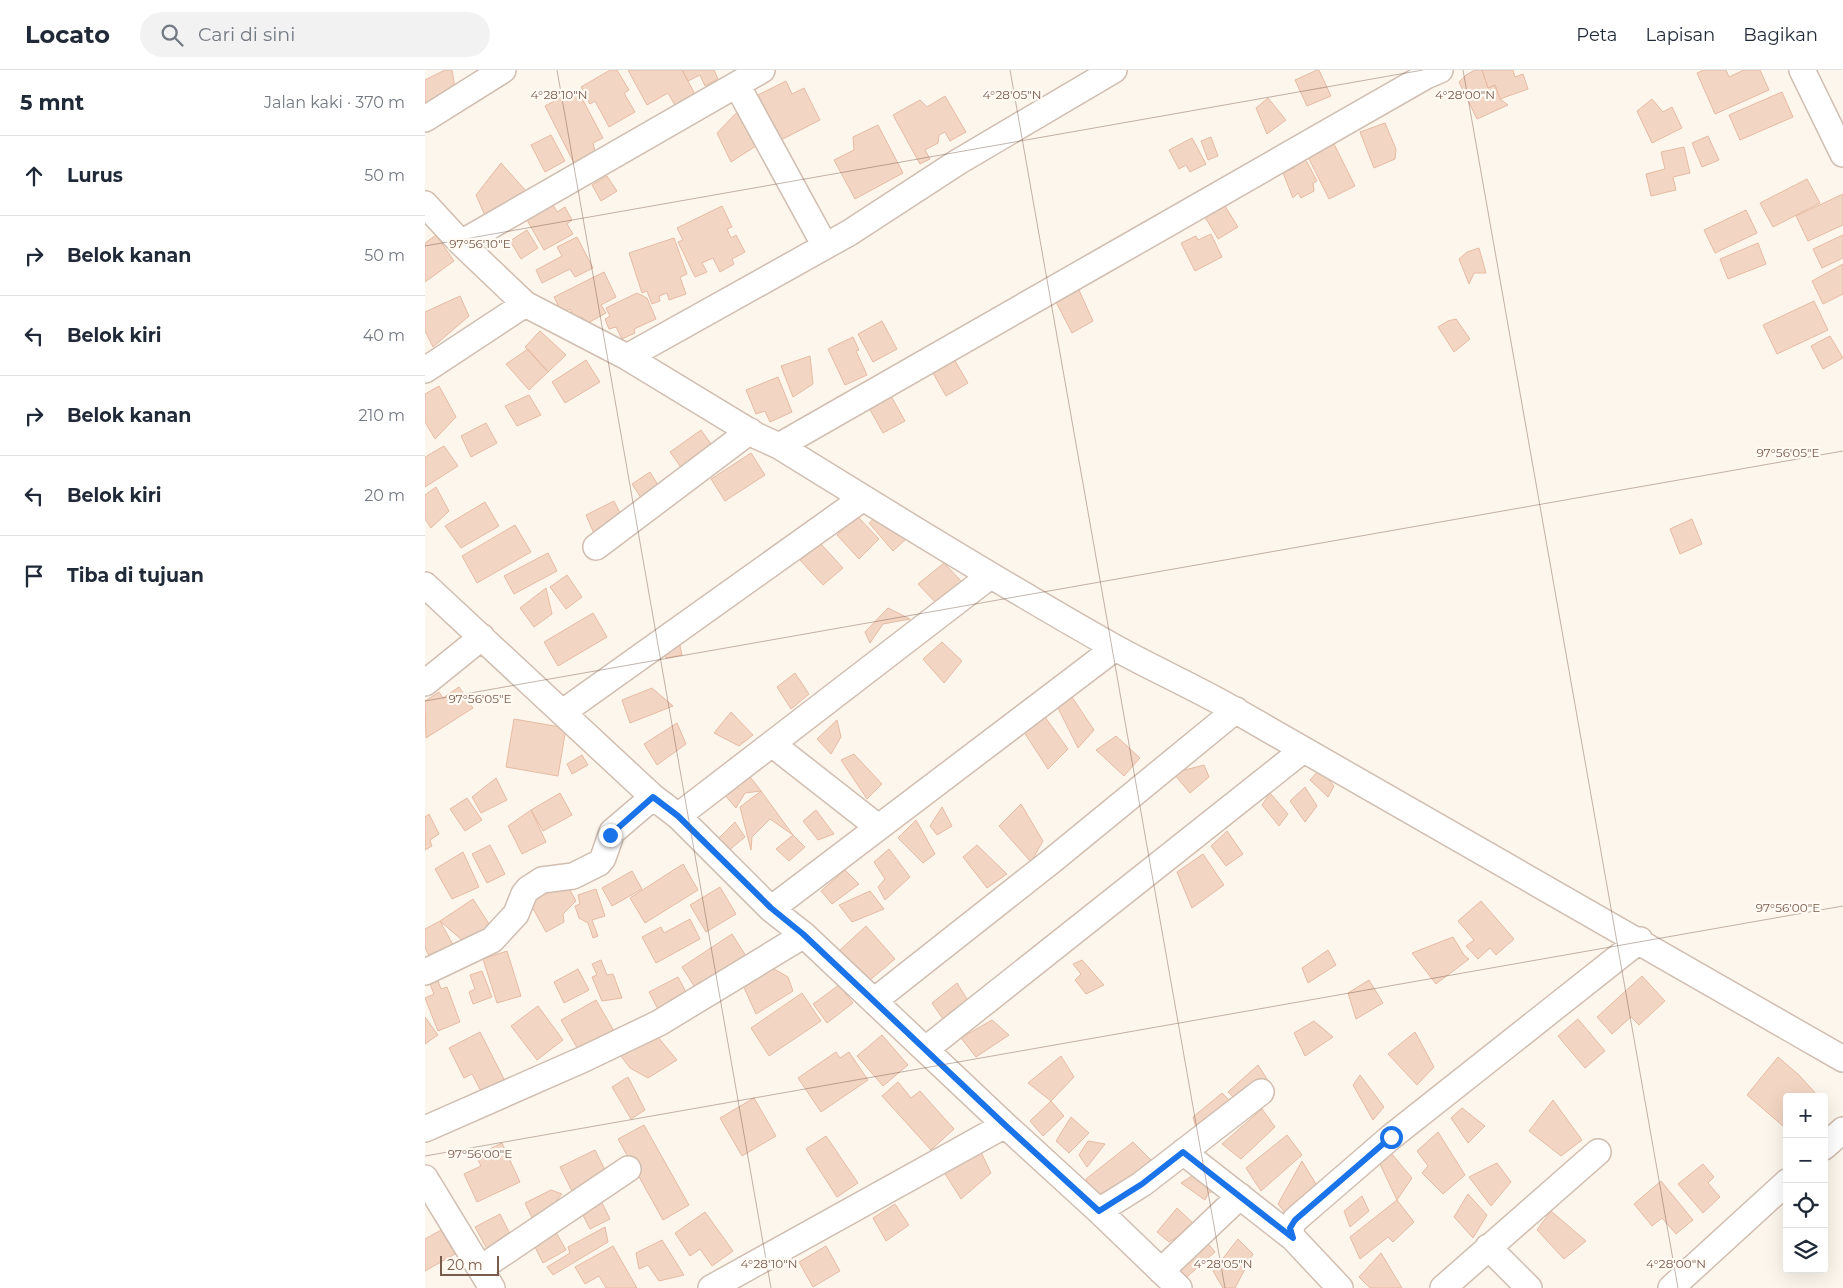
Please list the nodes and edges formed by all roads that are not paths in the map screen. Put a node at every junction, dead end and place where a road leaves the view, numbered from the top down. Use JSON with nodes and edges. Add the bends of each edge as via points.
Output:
{"nodes":[{"id":1,"x":503,"y":70,"type":"edge"},
{"id":2,"x":762,"y":70,"type":"edge"},
{"id":3,"x":1114,"y":70,"type":"edge"},
{"id":4,"x":1440,"y":70,"type":"edge"},
{"id":5,"x":1802,"y":70,"type":"edge"},
{"id":6,"x":737,"y":84,"type":"junction"},
{"id":7,"x":425,"y":119,"type":"edge"},
{"id":8,"x":1843,"y":154,"type":"edge"},
{"id":9,"x":428,"y":212,"type":"edge"},
{"id":10,"x":461,"y":244,"type":"junction"},
{"id":11,"x":825,"y":246,"type":"junction"},
{"id":12,"x":525,"y":304,"type":"junction"},
{"id":13,"x":627,"y":357,"type":"junction"},
{"id":14,"x":425,"y":370,"type":"edge"},
{"id":15,"x":750,"y":431,"type":"junction"},
{"id":16,"x":779,"y":446,"type":"junction"},
{"id":17,"x":863,"y":498,"type":"junction"},
{"id":18,"x":595,"y":547,"type":"dead end"},
{"id":19,"x":990,"y":576,"type":"junction"},
{"id":20,"x":425,"y":585,"type":"edge"},
{"id":21,"x":482,"y":637,"type":"junction"},
{"id":22,"x":1115,"y":648,"type":"junction"},
{"id":23,"x":425,"y":683,"type":"edge"},
{"id":24,"x":1236,"y":710,"type":"junction"},
{"id":25,"x":563,"y":712,"type":"junction"},
{"id":26,"x":773,"y":744,"type":"junction"},
{"id":27,"x":1303,"y":750,"type":"junction"},
{"id":28,"x":653,"y":797,"type":"junction"},
{"id":29,"x":678,"y":816,"type":"junction"},
{"id":30,"x":878,"y":827,"type":"junction"},
{"id":31,"x":771,"y":908,"type":"junction"},
{"id":32,"x":803,"y":934,"type":"junction"},
{"id":33,"x":1640,"y":940,"type":"junction"},
{"id":34,"x":425,"y":972,"type":"edge"},
{"id":35,"x":874,"y":1001,"type":"junction"},
{"id":36,"x":926,"y":1049,"type":"junction"},
{"id":37,"x":1843,"y":1059,"type":"edge"},
{"id":38,"x":1261,"y":1092,"type":"dead end"},
{"id":39,"x":1005,"y":1125,"type":"junction"},
{"id":40,"x":425,"y":1129,"type":"edge"},
{"id":41,"x":1843,"y":1130,"type":"edge"},
{"id":42,"x":1828,"y":1143,"type":"edge"},
{"id":43,"x":1183,"y":1152,"type":"junction"},
{"id":44,"x":1598,"y":1152,"type":"dead end"},
{"id":45,"x":628,"y":1169,"type":"dead end"},
{"id":46,"x":425,"y":1178,"type":"edge"},
{"id":47,"x":1786,"y":1183,"type":"edge"},
{"id":48,"x":1240,"y":1196,"type":"junction"},
{"id":49,"x":1099,"y":1211,"type":"junction"},
{"id":50,"x":1293,"y":1238,"type":"junction"},
{"id":51,"x":1488,"y":1247,"type":"junction"},
{"id":52,"x":1161,"y":1271,"type":"junction"},
{"id":53,"x":486,"y":1278,"type":"edge"},
{"id":54,"x":711,"y":1288,"type":"edge"},
{"id":55,"x":1179,"y":1288,"type":"edge"},
{"id":56,"x":1340,"y":1288,"type":"edge"},
{"id":57,"x":1443,"y":1288,"type":"edge"},
{"id":58,"x":1529,"y":1288,"type":"edge"},
{"id":59,"x":1671,"y":1288,"type":"edge"}],
"edges":[{"from":1,"to":7,"type":"street"},
{"from":2,"to":6,"type":"street"},
{"from":3,"to":11,"type":"street","via":[[958,162]]},
{"from":4,"to":16,"type":"street"},
{"from":5,"to":8,"type":"street"},
{"from":6,"to":10,"type":"street"},
{"from":6,"to":11,"type":"street"},
{"from":9,"to":10,"type":"street"},
{"from":10,"to":12,"type":"street"},
{"from":11,"to":13,"type":"street"},
{"from":12,"to":13,"type":"street"},
{"from":12,"to":14,"type":"street"},
{"from":13,"to":15,"type":"street"},
{"from":15,"to":16,"type":"street"},
{"from":15,"to":18,"type":"street"},
{"from":16,"to":17,"type":"street"},
{"from":17,"to":19,"type":"street"},
{"from":17,"to":25,"type":"street"},
{"from":19,"to":22,"type":"street"},
{"from":19,"to":26,"type":"street"},
{"from":20,"to":21,"type":"street"},
{"from":21,"to":23,"type":"street"},
{"from":21,"to":25,"type":"street"},
{"from":22,"to":24,"type":"street"},
{"from":22,"to":30,"type":"street"},
{"from":24,"to":27,"type":"street"},
{"from":24,"to":35,"type":"street"},
{"from":25,"to":28,"type":"street"},
{"from":26,"to":29,"type":"street"},
{"from":26,"to":30,"type":"street"},
{"from":27,"to":33,"type":"street"},
{"from":27,"to":36,"type":"street"},
{"from":28,"to":29,"type":"street"},
{"from":28,"to":34,"type":"street","via":[[612,832],[599,862],[573,876],[542,880],[524,894],[516,914],[492,940]]},
{"from":29,"to":31,"type":"street"},
{"from":30,"to":31,"type":"street"},
{"from":31,"to":32,"type":"street"},
{"from":32,"to":35,"type":"street"},
{"from":32,"to":40,"type":"street","via":[[659,1023],[584,1060]]},
{"from":33,"to":37,"type":"street"},
{"from":33,"to":50,"type":"street","via":[[1391,1137],[1295,1220],[1290,1228]]},
{"from":35,"to":36,"type":"street"},
{"from":36,"to":39,"type":"street"},
{"from":38,"to":43,"type":"street"},
{"from":39,"to":49,"type":"street"},
{"from":39,"to":54,"type":"street"},
{"from":41,"to":42,"type":"street"},
{"from":43,"to":48,"type":"street"},
{"from":43,"to":49,"type":"street","via":[[1142,1184]]},
{"from":44,"to":51,"type":"street"},
{"from":45,"to":53,"type":"street"},
{"from":46,"to":53,"type":"street"},
{"from":47,"to":59,"type":"street"},
{"from":48,"to":50,"type":"street"},
{"from":48,"to":52,"type":"street"},
{"from":49,"to":52,"type":"street"},
{"from":50,"to":56,"type":"street"},
{"from":51,"to":57,"type":"street"},
{"from":51,"to":58,"type":"street"},
{"from":52,"to":55,"type":"street"}]}
